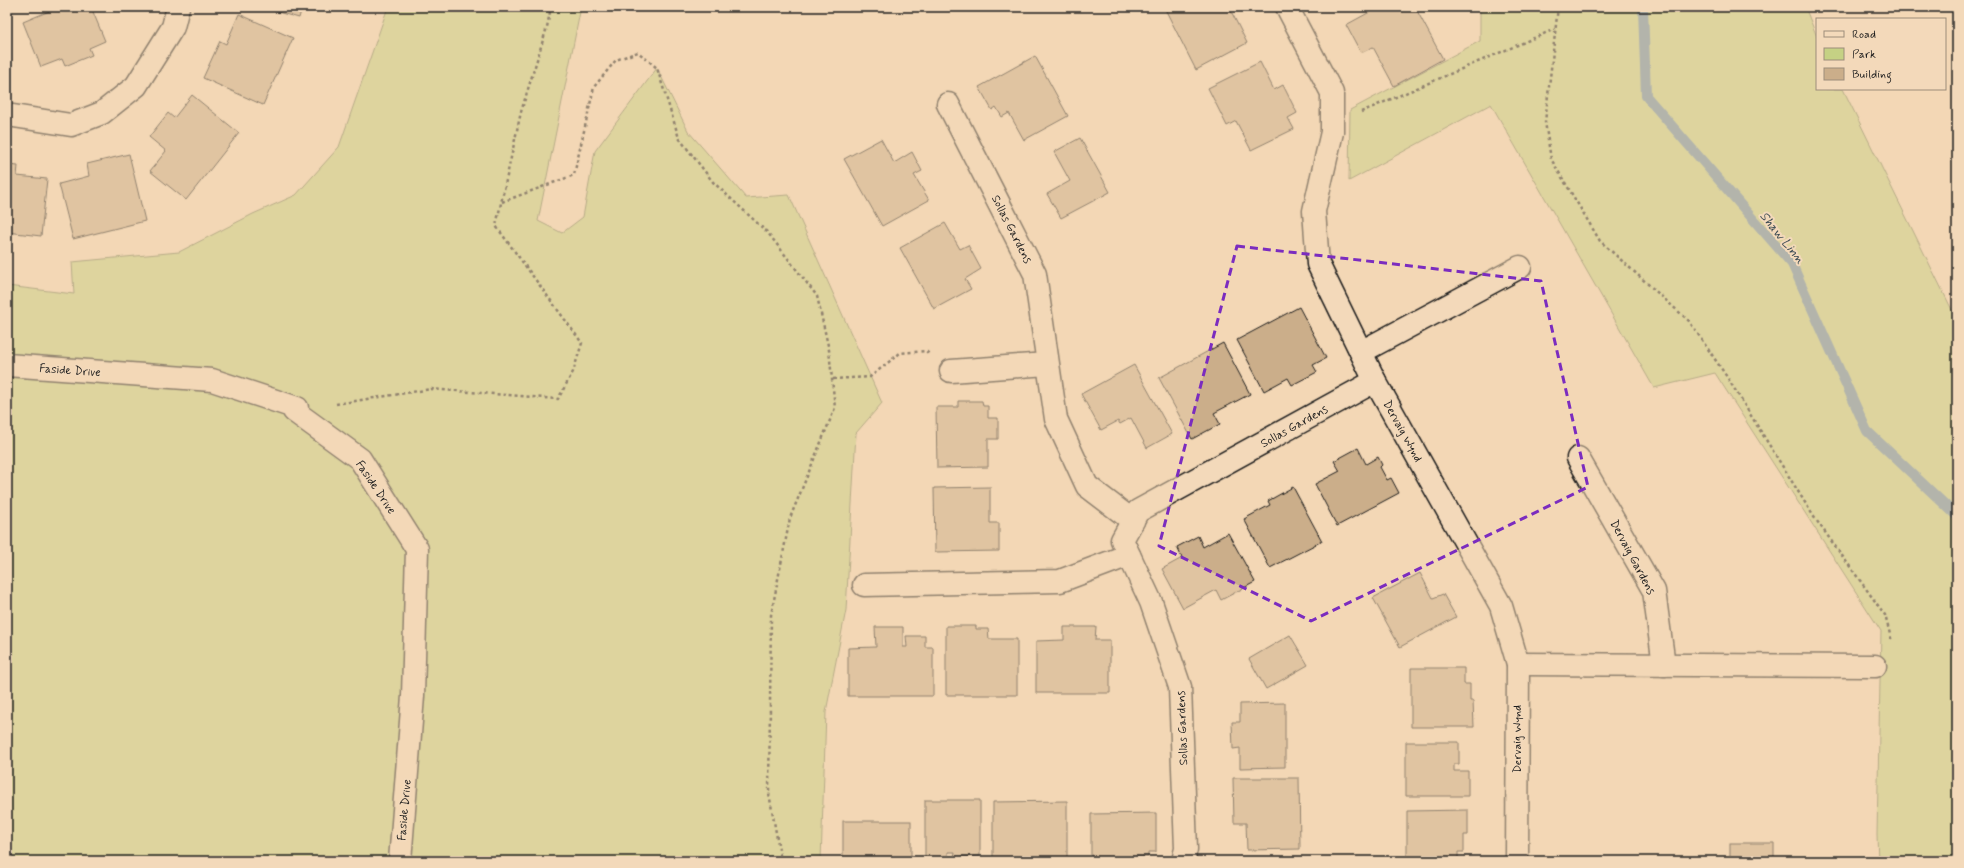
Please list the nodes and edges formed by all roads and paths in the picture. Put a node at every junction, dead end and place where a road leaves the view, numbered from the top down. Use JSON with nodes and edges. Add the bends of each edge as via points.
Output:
{"nodes":[{"id":1,"x":178,"y":7,"type":"edge"},
{"id":2,"x":551,"y":7,"type":"edge"},
{"id":3,"x":1287,"y":7,"type":"edge"},
{"id":4,"x":1558,"y":7,"type":"edge"},
{"id":5,"x":1556,"y":29,"type":"junction"},
{"id":6,"x":948,"y":104,"type":"dead end"},
{"id":7,"x":7,"y":114,"type":"edge"},
{"id":8,"x":1332,"y":125,"type":"junction"},
{"id":9,"x":502,"y":202,"type":"junction"},
{"id":10,"x":1520,"y":267,"type":"dead end"},
{"id":11,"x":1361,"y":352,"type":"junction"},
{"id":12,"x":1048,"y":364,"type":"junction"},
{"id":13,"x":7,"y":365,"type":"edge"},
{"id":14,"x":951,"y":372,"type":"joint"},
{"id":15,"x":833,"y":379,"type":"junction"},
{"id":16,"x":1376,"y":381,"type":"junction"},
{"id":17,"x":294,"y":411,"type":"junction"},
{"id":18,"x":1578,"y":458,"type":"dead end"},
{"id":19,"x":1133,"y":521,"type":"junction"},
{"id":20,"x":1129,"y":555,"type":"junction"},
{"id":21,"x":864,"y":584,"type":"dead end"},
{"id":22,"x":1892,"y":643,"type":"dead end"},
{"id":23,"x":1518,"y":664,"type":"junction"},
{"id":24,"x":1664,"y":665,"type":"junction"},
{"id":25,"x":1875,"y":666,"type":"dead end"},
{"id":26,"x":400,"y":861,"type":"edge"},
{"id":27,"x":781,"y":861,"type":"edge"},
{"id":28,"x":1183,"y":861,"type":"edge"},
{"id":29,"x":1517,"y":861,"type":"edge"}],
"edges":[{"from":1,"to":7,"type":"street","via":[[173,27],[136,86],[102,113],[71,125]]},
{"from":2,"to":9,"type":"path","via":[[521,112]]},
{"from":3,"to":8,"type":"street","name":"Dervaig Wynd","via":[[1332,93]]},
{"from":4,"to":5,"type":"path"},
{"from":5,"to":8,"type":"path"},
{"from":5,"to":22,"type":"path","via":[[1545,122],[1551,159],[1600,240],[1689,321],[1814,517],[1885,615]]},
{"from":6,"to":12,"type":"street","name":"Sollas Gardens","via":[[1035,274]]},
{"from":8,"to":11,"type":"street","name":"Dervaig Wynd","via":[[1314,211],[1318,264]]},
{"from":9,"to":15,"type":"path","via":[[574,175],[594,87],[616,60],[638,52],[657,68],[679,138],[713,182],[768,233],[817,296],[830,350]]},
{"from":9,"to":17,"type":"path","via":[[496,226],[582,343],[573,372],[558,399],[431,389]]},
{"from":10,"to":11,"type":"street"},
{"from":11,"to":16,"type":"street","name":"Dervaig Wynd"},
{"from":12,"to":14,"type":"street"},
{"from":12,"to":19,"type":"street","name":"Sollas Gardens","via":[[1056,419],[1087,486]]},
{"from":13,"to":17,"type":"street","name":"Faside Drive","via":[[212,380],[297,408]]},
{"from":14,"to":15,"type":"path","via":[[926,351],[900,353],[870,377]]},
{"from":15,"to":27,"type":"path","via":[[835,408],[790,518],[771,615],[769,793]]},
{"from":16,"to":19,"type":"street","name":"Sollas Gardens","via":[[1138,511]]},
{"from":16,"to":23,"type":"street","name":"Dervaig Wynd","via":[[1501,606]]},
{"from":17,"to":26,"type":"street","name":"Faside Drive","via":[[360,459],[417,549],[413,696]]},
{"from":18,"to":24,"type":"street","name":"Dervaig Gardens","via":[[1654,591]]},
{"from":19,"to":20,"type":"street","name":"Sollas Gardens","via":[[1122,540]]},
{"from":20,"to":21,"type":"street","via":[[1060,581]]},
{"from":20,"to":28,"type":"street","name":"Sollas Gardens","via":[[1151,602],[1180,686],[1186,849]]},
{"from":23,"to":24,"type":"street"},
{"from":23,"to":29,"type":"street","name":"Dervaig Wynd"},
{"from":24,"to":25,"type":"street"}]}
